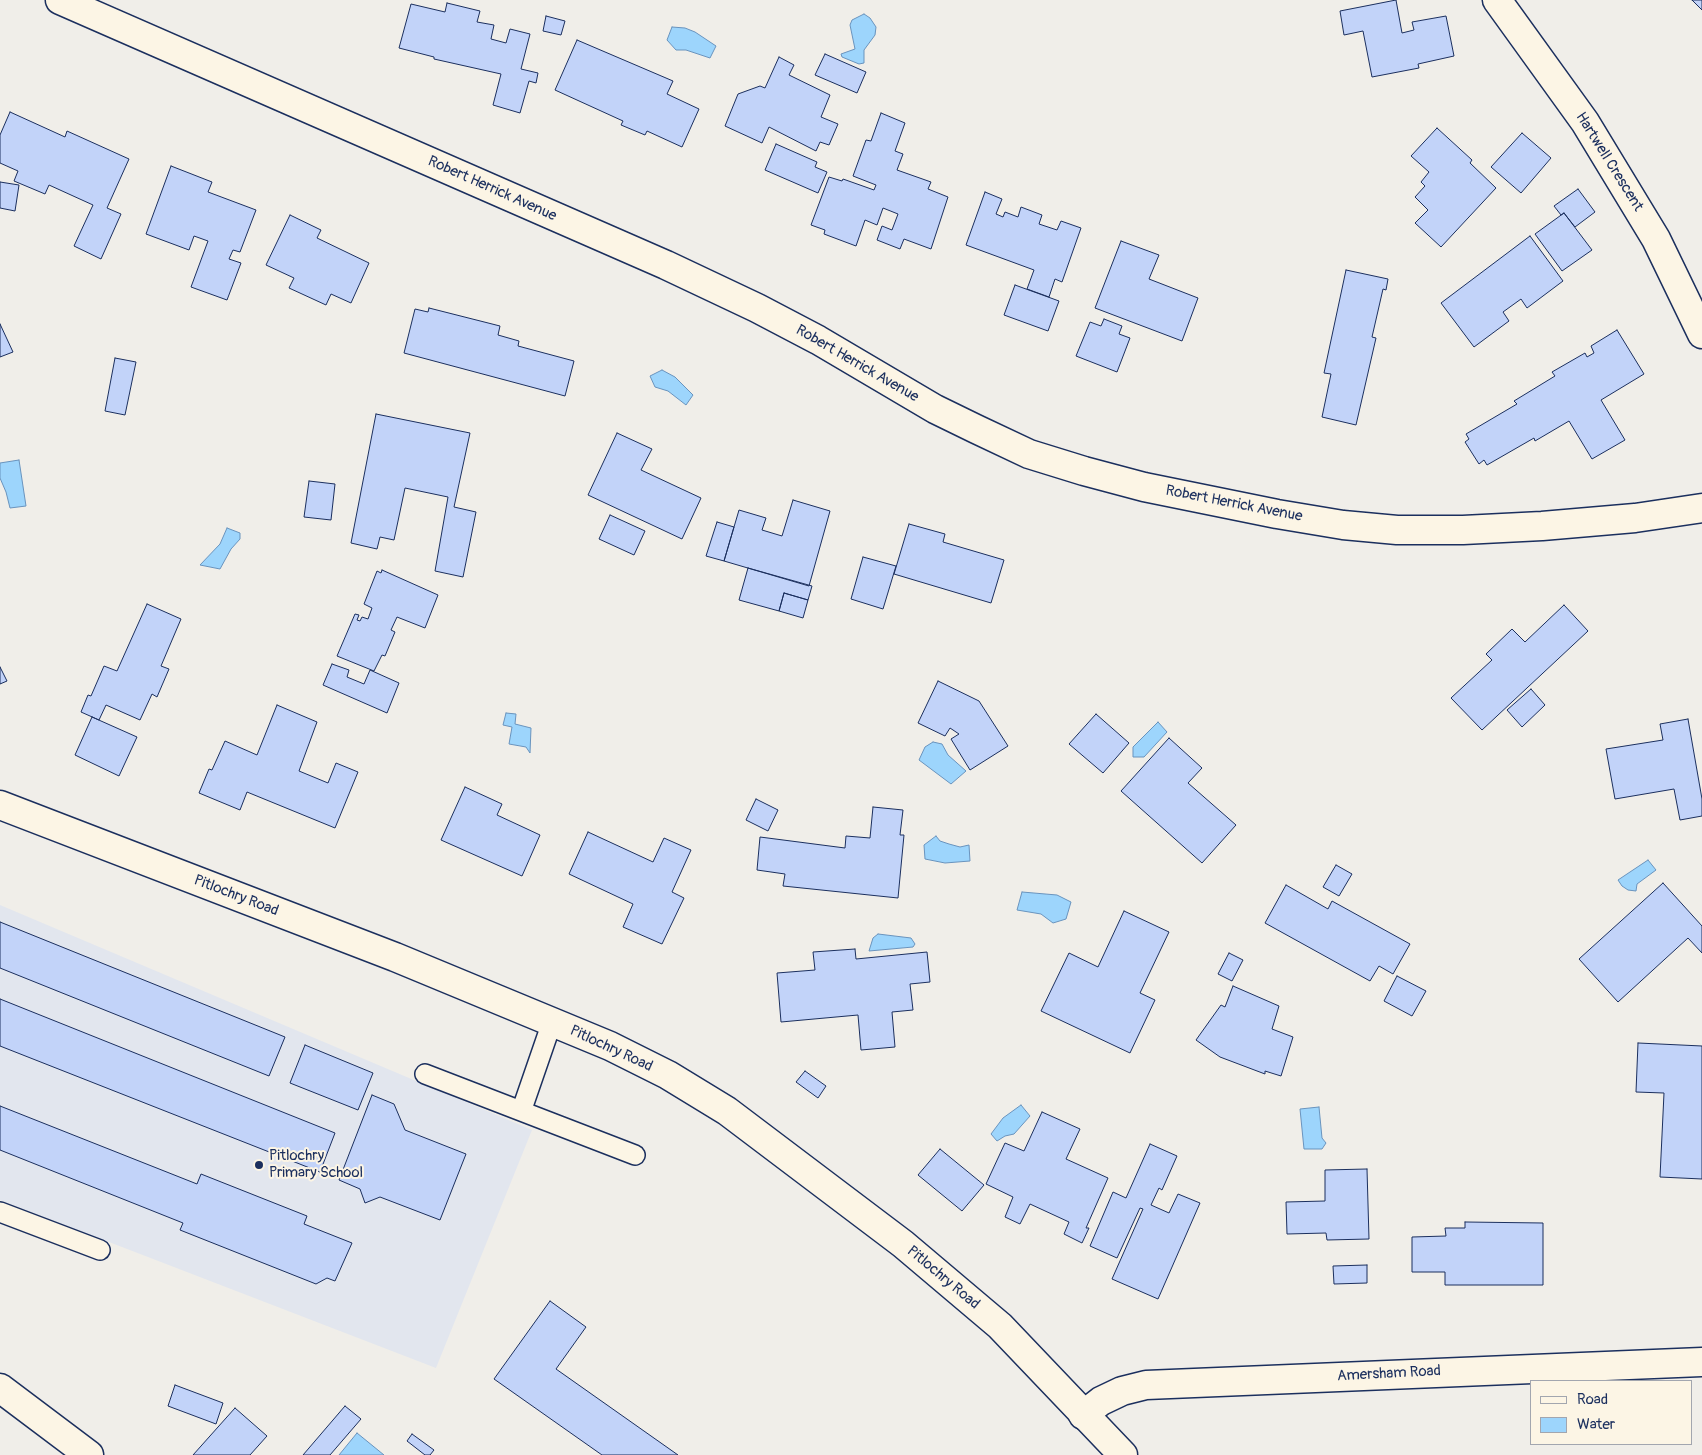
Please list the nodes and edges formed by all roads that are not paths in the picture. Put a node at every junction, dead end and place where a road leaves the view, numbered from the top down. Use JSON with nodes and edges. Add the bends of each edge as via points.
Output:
{"nodes":[{"id":1,"x":60,"y":0,"type":"edge"},
{"id":2,"x":1497,"y":0,"type":"edge"},
{"id":3,"x":1702,"y":334,"type":"edge"},
{"id":4,"x":1702,"y":508,"type":"edge"},
{"id":5,"x":0,"y":806,"type":"edge"},
{"id":6,"x":552,"y":1022,"type":"junction"},
{"id":7,"x":426,"y":1074,"type":"dead end"},
{"id":8,"x":522,"y":1109,"type":"junction"},
{"id":9,"x":635,"y":1155,"type":"dead end"},
{"id":10,"x":0,"y":1212,"type":"edge"},
{"id":11,"x":100,"y":1250,"type":"dead end"},
{"id":12,"x":1702,"y":1362,"type":"edge"},
{"id":13,"x":0,"y":1388,"type":"edge"},
{"id":14,"x":1083,"y":1415,"type":"junction"},
{"id":15,"x":89,"y":1455,"type":"edge"},
{"id":16,"x":1123,"y":1455,"type":"edge"}],
"edges":[{"from":1,"to":4,"type":"street","name":"Robert Herrick Avenue","via":[[666,265],[757,308],[935,409],[1029,454],[1144,487],[1278,514],[1397,530],[1542,526]]},
{"from":2,"to":3,"type":"street","name":"Hartwell Crescent","via":[[1585,122],[1656,239]]},
{"from":5,"to":6,"type":"street","name":"Pitlochry Road","via":[[386,953]]},
{"from":6,"to":8,"type":"lane"},
{"from":6,"to":14,"type":"street","name":"Pitlochry Road","via":[[668,1075],[727,1111],[786,1153],[903,1244],[1000,1326]]},
{"from":7,"to":8,"type":"lane"},
{"from":8,"to":9,"type":"lane"},
{"from":10,"to":11,"type":"lane"},
{"from":12,"to":14,"type":"street","name":"Amersham Road","via":[[1146,1385],[1101,1401]]},
{"from":13,"to":15,"type":"street"},
{"from":14,"to":16,"type":"street","name":"Pitlochry Road"}]}
